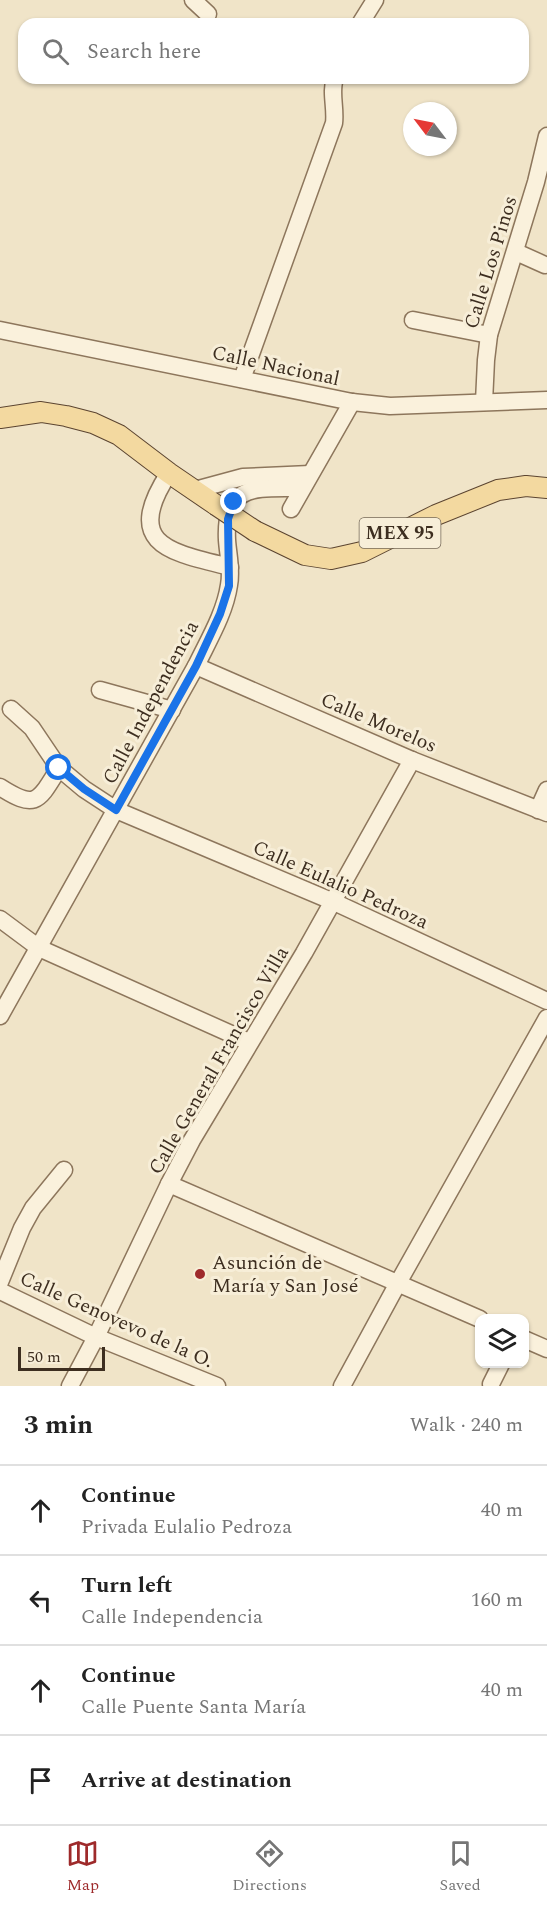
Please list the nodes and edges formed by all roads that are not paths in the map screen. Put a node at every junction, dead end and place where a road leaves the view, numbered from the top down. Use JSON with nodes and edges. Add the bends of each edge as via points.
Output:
{"nodes":[{"id":1,"x":193,"y":0,"type":"edge"},
{"id":2,"x":375,"y":0,"type":"edge"},
{"id":3,"x":207,"y":14,"type":"dead end"},
{"id":4,"x":364,"y":18,"type":"edge"},
{"id":5,"x":334,"y":84,"type":"edge"},
{"id":6,"x":547,"y":135,"type":"edge"},
{"id":7,"x":542,"y":185,"type":"edge"},
{"id":8,"x":516,"y":252,"type":"junction"},
{"id":9,"x":545,"y":265,"type":"dead end"},
{"id":10,"x":413,"y":320,"type":"dead end"},
{"id":11,"x":0,"y":330,"type":"edge"},
{"id":12,"x":489,"y":335,"type":"junction"},
{"id":13,"x":242,"y":379,"type":"junction"},
{"id":14,"x":547,"y":400,"type":"edge"},
{"id":15,"x":352,"y":402,"type":"junction"},
{"id":16,"x":484,"y":402,"type":"junction"},
{"id":17,"x":0,"y":418,"type":"edge"},
{"id":18,"x":169,"y":474,"type":"junction"},
{"id":19,"x":305,"y":481,"type":"junction"},
{"id":20,"x":547,"y":488,"type":"edge"},
{"id":21,"x":195,"y":490,"type":"junction"},
{"id":22,"x":291,"y":509,"type":"dead end"},
{"id":23,"x":230,"y":567,"type":"junction"},
{"id":24,"x":196,"y":666,"type":"junction"},
{"id":25,"x":99,"y":690,"type":"dead end"},
{"id":26,"x":11,"y":709,"type":"dead end"},
{"id":27,"x":172,"y":710,"type":"junction"},
{"id":28,"x":412,"y":760,"type":"junction"},
{"id":29,"x":59,"y":768,"type":"junction"},
{"id":30,"x":0,"y":787,"type":"edge"},
{"id":31,"x":547,"y":790,"type":"edge"},
{"id":32,"x":116,"y":810,"type":"junction"},
{"id":33,"x":543,"y":812,"type":"edge"},
{"id":34,"x":334,"y":902,"type":"junction"},
{"id":35,"x":0,"y":919,"type":"edge"},
{"id":36,"x":39,"y":948,"type":"junction"},
{"id":37,"x":547,"y":1001,"type":"edge"},
{"id":38,"x":0,"y":1016,"type":"edge"},
{"id":39,"x":547,"y":1018,"type":"edge"},
{"id":40,"x":249,"y":1042,"type":"junction"},
{"id":41,"x":63,"y":1170,"type":"dead end"},
{"id":42,"x":169,"y":1184,"type":"junction"},
{"id":43,"x":0,"y":1282,"type":"edge"},
{"id":44,"x":398,"y":1283,"type":"junction"},
{"id":45,"x":0,"y":1291,"type":"edge"},
{"id":46,"x":475,"y":1317,"type":"edge"},
{"id":47,"x":96,"y":1337,"type":"junction"},
{"id":48,"x":529,"y":1341,"type":"edge"},
{"id":49,"x":547,"y":1349,"type":"edge"},
{"id":50,"x":499,"y":1368,"type":"edge"},
{"id":51,"x":491,"y":1384,"type":"dead end"},
{"id":52,"x":70,"y":1386,"type":"edge"},
{"id":53,"x":217,"y":1386,"type":"edge"},
{"id":54,"x":342,"y":1386,"type":"edge"}],
"edges":[{"from":1,"to":3,"type":"street"},
{"from":2,"to":4,"type":"street"},
{"from":5,"to":13,"type":"street","via":[[334,123]]},
{"from":6,"to":7,"type":"street","name":"Calle Los Pinos"},
{"from":7,"to":8,"type":"street","name":"Calle Los Pinos"},
{"from":8,"to":9,"type":"street"},
{"from":8,"to":12,"type":"street","name":"Calle Los Pinos"},
{"from":10,"to":12,"type":"street"},
{"from":11,"to":13,"type":"street","name":"Calle Nacional"},
{"from":12,"to":16,"type":"street","name":"Calle Los Pinos"},
{"from":13,"to":15,"type":"street","name":"Calle Nacional"},
{"from":14,"to":16,"type":"street","name":"Calle Nacional"},
{"from":15,"to":16,"type":"street","name":"Calle Nacional","via":[[390,406]]},
{"from":15,"to":19,"type":"street"},
{"from":17,"to":18,"type":"main road","number":"MEX 95","via":[[41,412],[93,423],[119,435]]},
{"from":18,"to":21,"type":"main road","number":"MEX 95"},
{"from":18,"to":23,"type":"street","via":[[150,514],[151,530],[158,542],[191,557]]},
{"from":19,"to":21,"type":"street","via":[[243,477]]},
{"from":19,"to":22,"type":"street"},
{"from":19,"to":23,"type":"street","name":"Calle Independencia","via":[[252,489],[240,495],[228,519]]},
{"from":20,"to":21,"type":"main road","number":"MEX 95","bridge":true,"via":[[498,490],[362,552],[331,559],[305,555],[255,531]]},
{"from":23,"to":24,"type":"street","name":"Calle Independencia","via":[[220,614]]},
{"from":24,"to":27,"type":"street","name":"Calle Independencia"},
{"from":24,"to":28,"type":"street","name":"Calle Morelos"},
{"from":25,"to":27,"type":"street"},
{"from":26,"to":29,"type":"street","name":"Calle Eulalio Pedroza","via":[[32,728]]},
{"from":27,"to":32,"type":"street","name":"Calle Independencia"},
{"from":28,"to":33,"type":"street","name":"Calle Morelos"},
{"from":28,"to":34,"type":"street","name":"Calle General Francisco Villa"},
{"from":29,"to":30,"type":"street","via":[[33,800],[18,798]]},
{"from":29,"to":32,"type":"street","name":"Calle Eulalio Pedroza"},
{"from":31,"to":33,"type":"street"},
{"from":32,"to":34,"type":"street","name":"Calle Eulalio Pedroza"},
{"from":32,"to":36,"type":"street","name":"Calle Independencia"},
{"from":34,"to":37,"type":"street","name":"Calle Eulalio Pedroza"},
{"from":34,"to":40,"type":"street","name":"Calle General Francisco Villa"},
{"from":35,"to":36,"type":"street"},
{"from":36,"to":38,"type":"street","name":"Calle Independencia"},
{"from":36,"to":40,"type":"street"},
{"from":39,"to":44,"type":"street"},
{"from":40,"to":42,"type":"street","name":"Calle General Francisco Villa"},
{"from":41,"to":43,"type":"street","via":[[33,1208]]},
{"from":42,"to":44,"type":"street"},
{"from":42,"to":47,"type":"street","name":"Calle General Francisco Villa"},
{"from":44,"to":46,"type":"street"},
{"from":44,"to":54,"type":"street"},
{"from":45,"to":47,"type":"street","name":"Calle Genovevo de la O."},
{"from":47,"to":52,"type":"street","name":"Calle General Francisco Villa"},
{"from":47,"to":53,"type":"street","name":"Calle Genovevo de la O."},
{"from":48,"to":49,"type":"street"},
{"from":50,"to":51,"type":"street"}]}
